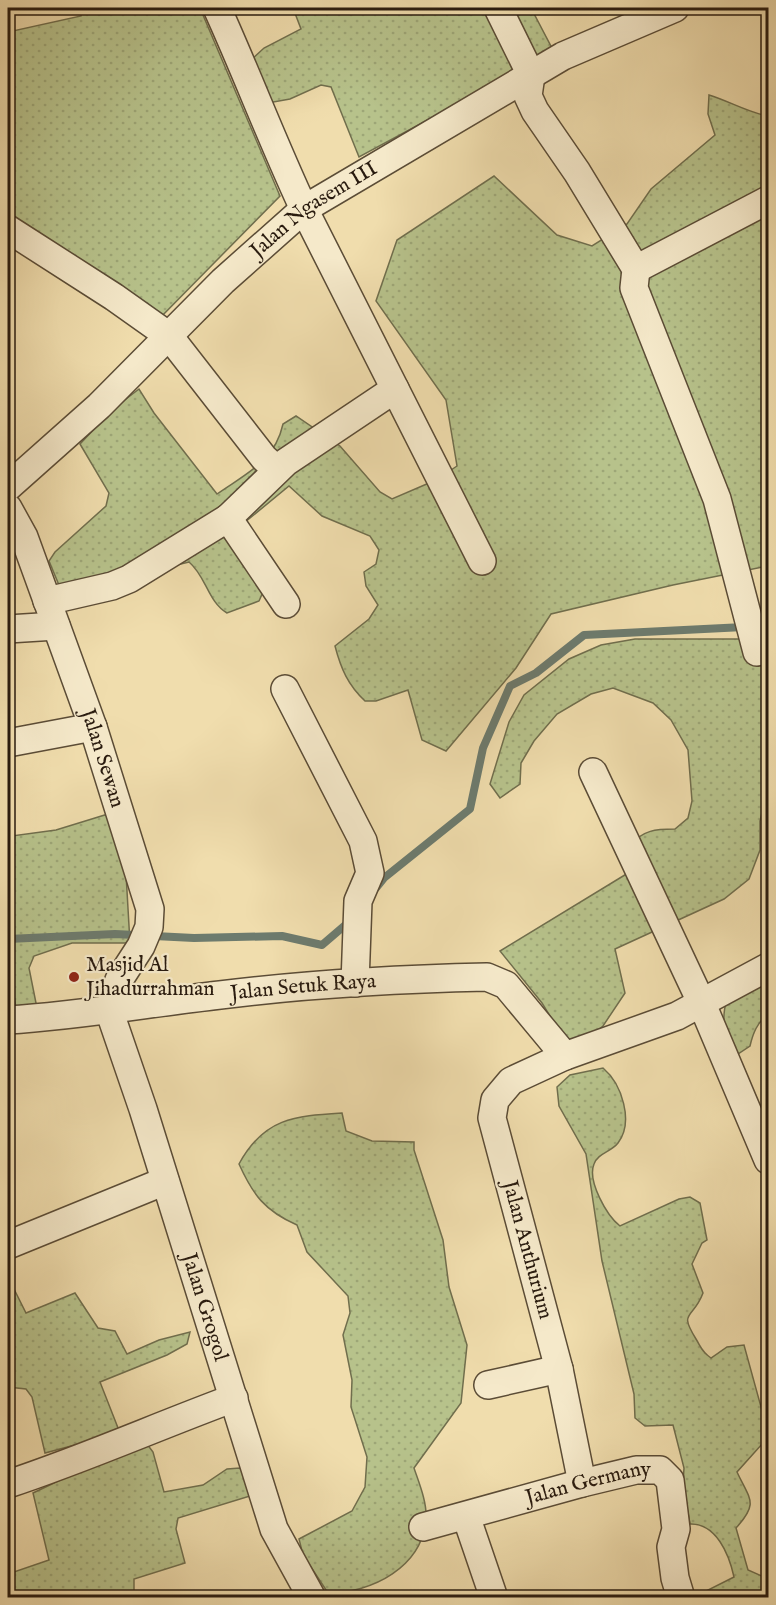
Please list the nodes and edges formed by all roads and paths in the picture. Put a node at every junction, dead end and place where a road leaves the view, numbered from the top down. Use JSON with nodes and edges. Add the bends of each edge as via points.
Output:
{"nodes":[{"id":1,"x":217,"y":8,"type":"edge"},
{"id":2,"x":498,"y":8,"type":"edge"},
{"id":3,"x":664,"y":10,"type":"edge"},
{"id":4,"x":531,"y":75,"type":"junction"},
{"id":5,"x":768,"y":200,"type":"edge"},
{"id":6,"x":304,"y":209,"type":"junction"},
{"id":7,"x":8,"y":229,"type":"edge"},
{"id":8,"x":636,"y":269,"type":"junction"},
{"id":9,"x":169,"y":336,"type":"junction"},
{"id":10,"x":395,"y":389,"type":"junction"},
{"id":11,"x":276,"y":469,"type":"junction"},
{"id":12,"x":8,"y":487,"type":"edge"},
{"id":13,"x":8,"y":508,"type":"edge"},
{"id":14,"x":228,"y":518,"type":"junction"},
{"id":15,"x":482,"y":561,"type":"dead end"},
{"id":16,"x":286,"y":604,"type":"dead end"},
{"id":17,"x":51,"y":614,"type":"junction"},
{"id":18,"x":754,"y":622,"type":"edge"},
{"id":19,"x":8,"y":629,"type":"edge"},
{"id":20,"x":285,"y":689,"type":"dead end"},
{"id":21,"x":93,"y":727,"type":"junction"},
{"id":22,"x":8,"y":743,"type":"edge"},
{"id":23,"x":592,"y":772,"type":"dead end"},
{"id":24,"x":768,"y":967,"type":"edge"},
{"id":25,"x":355,"y":983,"type":"junction"},
{"id":26,"x":702,"y":1004,"type":"junction"},
{"id":27,"x":109,"y":1010,"type":"junction"},
{"id":28,"x":8,"y":1020,"type":"edge"},
{"id":29,"x":565,"y":1056,"type":"junction"},
{"id":30,"x":768,"y":1160,"type":"edge"},
{"id":31,"x":165,"y":1181,"type":"junction"},
{"id":32,"x":8,"y":1245,"type":"edge"},
{"id":33,"x":559,"y":1370,"type":"junction"},
{"id":34,"x":488,"y":1385,"type":"dead end"},
{"id":35,"x":234,"y":1398,"type":"junction"},
{"id":36,"x":582,"y":1483,"type":"junction"},
{"id":37,"x":8,"y":1484,"type":"edge"},
{"id":38,"x":466,"y":1516,"type":"junction"},
{"id":39,"x":423,"y":1527,"type":"dead end"},
{"id":40,"x":312,"y":1598,"type":"edge"},
{"id":41,"x":494,"y":1598,"type":"edge"},
{"id":42,"x":681,"y":1598,"type":"edge"}],
"edges":[{"from":1,"to":6,"type":"street"},
{"from":2,"to":4,"type":"street"},
{"from":3,"to":4,"type":"street","name":"Jalan Ngasem III","via":[[563,56]]},
{"from":4,"to":6,"type":"street","name":"Jalan Ngasem III"},
{"from":4,"to":8,"type":"street","via":[[528,96],[535,111]]},
{"from":5,"to":8,"type":"street"},
{"from":6,"to":9,"type":"street","name":"Jalan Ngasem III","via":[[223,281]]},
{"from":6,"to":10,"type":"street"},
{"from":7,"to":9,"type":"street"},
{"from":8,"to":18,"type":"street","via":[[634,288],[717,499]]},
{"from":9,"to":11,"type":"street"},
{"from":9,"to":12,"type":"street","name":"Jalan Ngasem III","via":[[99,406]]},
{"from":10,"to":11,"type":"street"},
{"from":10,"to":15,"type":"street"},
{"from":11,"to":14,"type":"street"},
{"from":13,"to":17,"type":"street","name":"Jalan Sewan","via":[[24,537]]},
{"from":14,"to":16,"type":"street"},
{"from":14,"to":17,"type":"street","via":[[129,579]]},
{"from":17,"to":19,"type":"street"},
{"from":17,"to":21,"type":"street","name":"Jalan Sewan"},
{"from":20,"to":25,"type":"street","via":[[363,841],[370,873],[357,913]]},
{"from":21,"to":22,"type":"street"},
{"from":21,"to":27,"type":"street","name":"Jalan Sewan","via":[[150,909],[149,927],[119,980]]},
{"from":23,"to":26,"type":"street"},
{"from":24,"to":26,"type":"street","name":"Jalan Anthurium"},
{"from":25,"to":27,"type":"street","name":"Jalan Setuk Raya","via":[[221,994]]},
{"from":25,"to":29,"type":"street","name":"Jalan Setuk Raya","via":[[487,977],[506,985]]},
{"from":26,"to":29,"type":"street","name":"Jalan Anthurium"},
{"from":26,"to":30,"type":"street"},
{"from":27,"to":28,"type":"street","name":"Jalan Setuk Raya"},
{"from":27,"to":31,"type":"street","name":"Jalan Grogol"},
{"from":29,"to":33,"type":"street","name":"Jalan Anthurium","via":[[510,1082],[495,1100],[492,1119]]},
{"from":31,"to":32,"type":"street"},
{"from":31,"to":35,"type":"street","name":"Jalan Grogol"},
{"from":33,"to":34,"type":"street"},
{"from":33,"to":36,"type":"street","name":"Jalan Anthurium"},
{"from":35,"to":37,"type":"street"},
{"from":35,"to":40,"type":"street","name":"Jalan Grogol","via":[[274,1529]]},
{"from":36,"to":38,"type":"street","name":"Jalan Germany"},
{"from":36,"to":42,"type":"street","name":"Jalan Germany","via":[[636,1470],[660,1470],[670,1480],[676,1529],[671,1547]]},
{"from":38,"to":39,"type":"street","name":"Jalan Germany"},
{"from":38,"to":41,"type":"street"}]}
